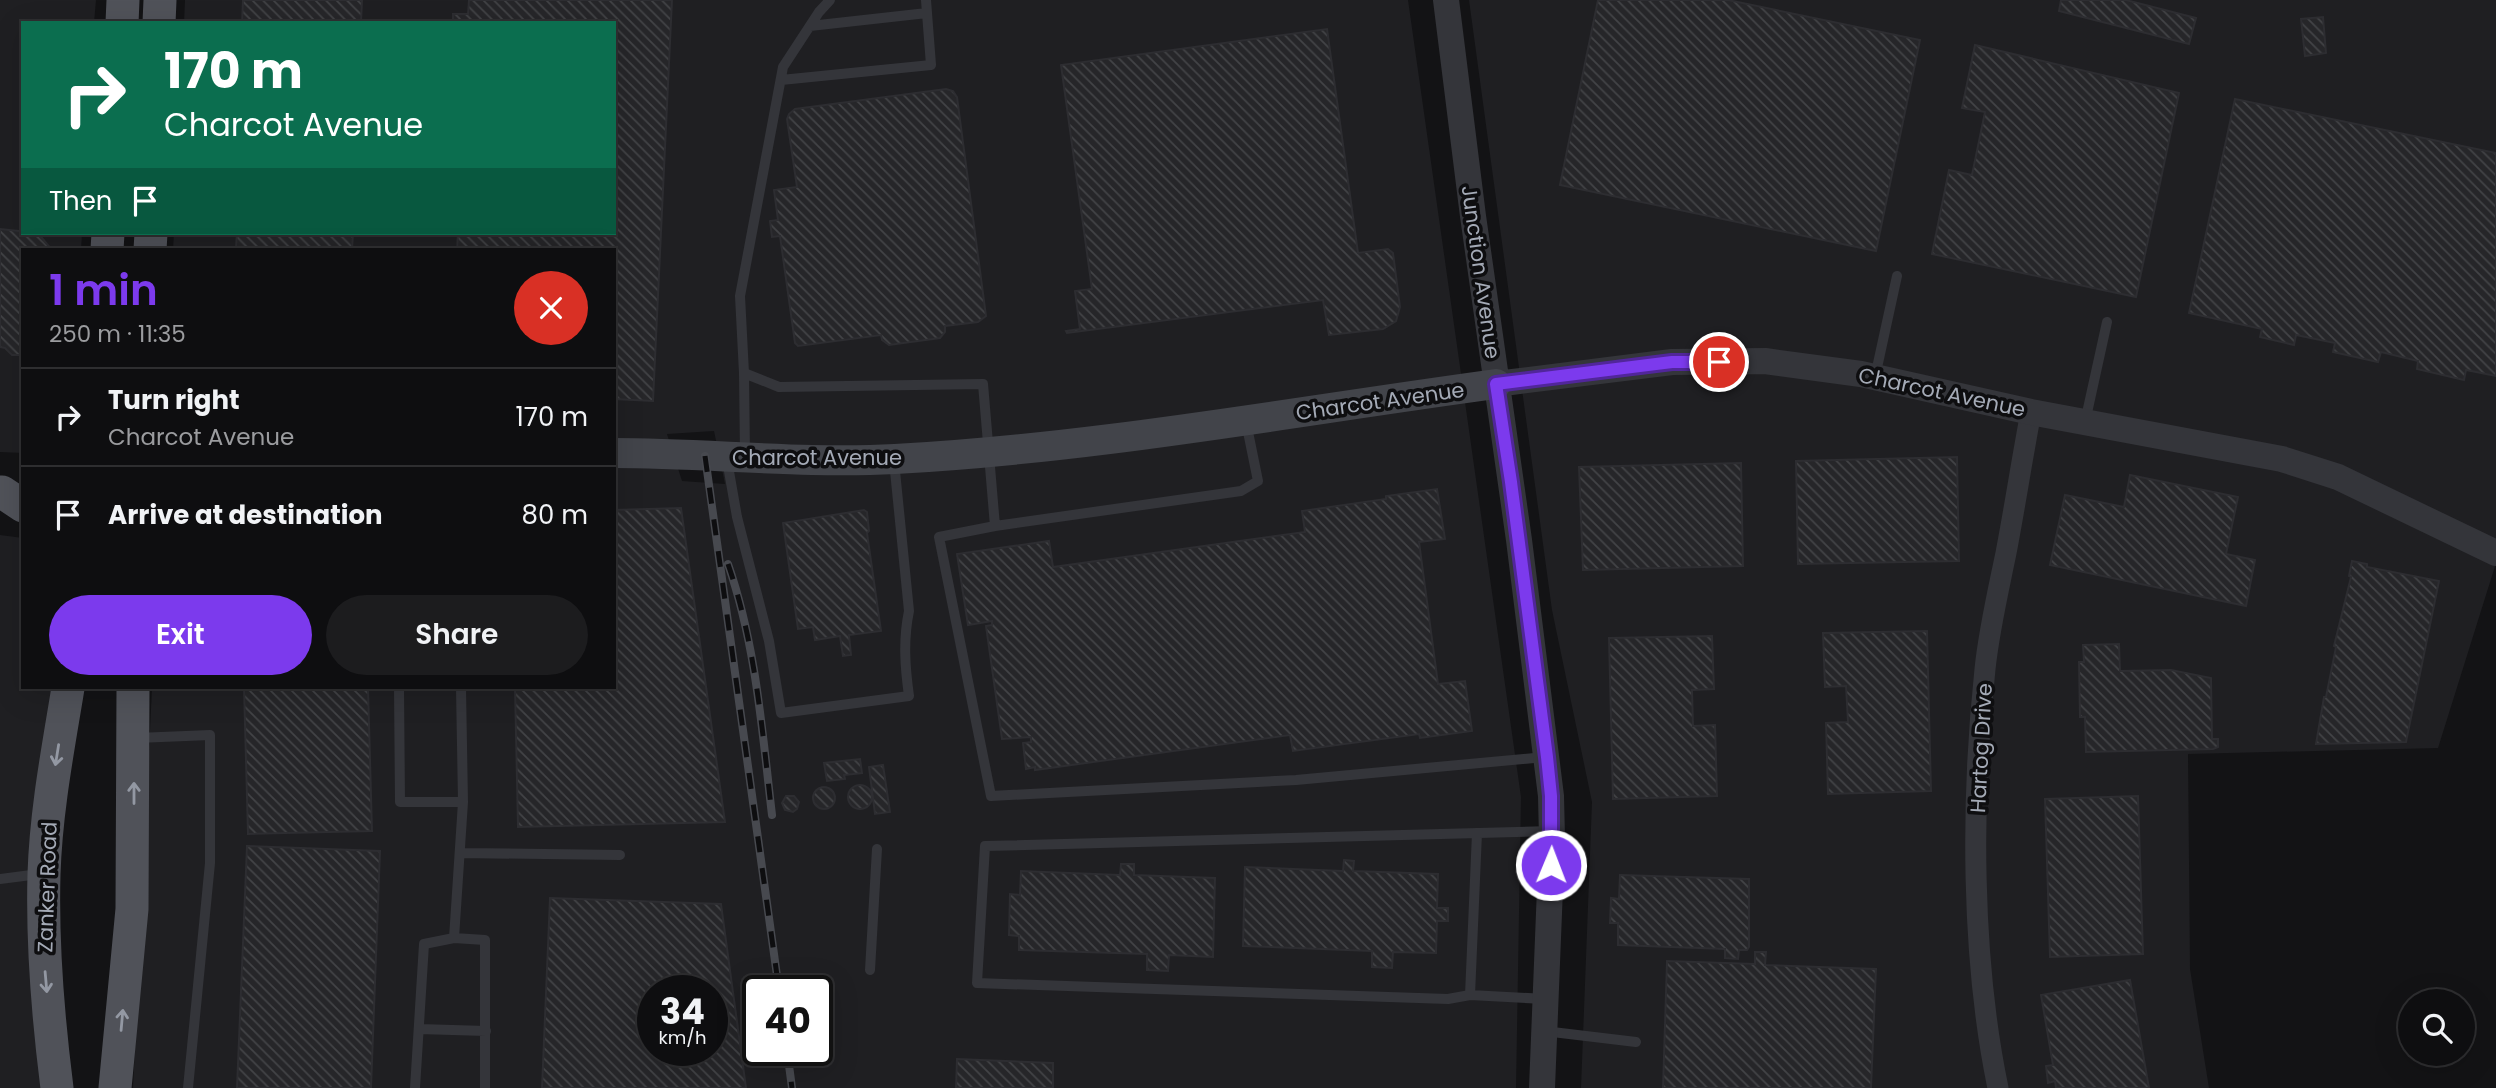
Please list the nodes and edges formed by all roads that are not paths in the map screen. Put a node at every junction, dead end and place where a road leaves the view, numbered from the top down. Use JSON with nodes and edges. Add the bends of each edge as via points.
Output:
{"nodes":[{"id":1,"x":123,"y":0,"type":"edge"},
{"id":2,"x":160,"y":0,"type":"edge"},
{"id":3,"x":830,"y":0,"type":"edge"},
{"id":4,"x":926,"y":0,"type":"edge"},
{"id":5,"x":1446,"y":0,"type":"edge"},
{"id":6,"x":927,"y":13,"type":"junction"},
{"id":7,"x":122,"y":21,"type":"edge"},
{"id":8,"x":159,"y":21,"type":"edge"},
{"id":9,"x":810,"y":26,"type":"junction"},
{"id":10,"x":781,"y":80,"type":"junction"},
{"id":11,"x":1897,"y":276,"type":"dead end"},
{"id":12,"x":2107,"y":322,"type":"dead end"},
{"id":13,"x":744,"y":373,"type":"junction"},
{"id":14,"x":1875,"y":377,"type":"junction"},
{"id":15,"x":1496,"y":384,"type":"junction"},
{"id":16,"x":2031,"y":412,"type":"junction"},
{"id":17,"x":1245,"y":420,"type":"junction"},
{"id":18,"x":2085,"y":422,"type":"junction"},
{"id":19,"x":616,"y":453,"type":"edge"},
{"id":20,"x":987,"y":453,"type":"junction"},
{"id":21,"x":736,"y":457,"type":"junction"},
{"id":22,"x":894,"y":459,"type":"junction"},
{"id":23,"x":995,"y":526,"type":"junction"},
{"id":24,"x":2488,"y":549,"type":"edge"},
{"id":25,"x":68,"y":689,"type":"edge"},
{"id":26,"x":134,"y":689,"type":"edge"},
{"id":27,"x":399,"y":689,"type":"edge"},
{"id":28,"x":461,"y":689,"type":"edge"},
{"id":29,"x":133,"y":738,"type":"junction"},
{"id":30,"x":1547,"y":757,"type":"junction"},
{"id":31,"x":463,"y":802,"type":"junction"},
{"id":32,"x":1552,"y":831,"type":"junction"},
{"id":33,"x":1477,"y":833,"type":"junction"},
{"id":34,"x":877,"y":849,"type":"dead end"},
{"id":35,"x":460,"y":853,"type":"junction"},
{"id":36,"x":620,"y":855,"type":"dead end"},
{"id":37,"x":44,"y":873,"type":"junction"},
{"id":38,"x":0,"y":879,"type":"edge"},
{"id":39,"x":454,"y":939,"type":"junction"},
{"id":40,"x":870,"y":970,"type":"dead end"},
{"id":41,"x":1470,"y":995,"type":"junction"},
{"id":42,"x":1545,"y":999,"type":"junction"},
{"id":43,"x":419,"y":1028,"type":"junction"},
{"id":44,"x":486,"y":1031,"type":"junction"},
{"id":45,"x":1544,"y":1031,"type":"junction"},
{"id":46,"x":1636,"y":1042,"type":"dead end"},
{"id":47,"x":57,"y":1088,"type":"edge"},
{"id":48,"x":115,"y":1088,"type":"edge"},
{"id":49,"x":188,"y":1088,"type":"edge"},
{"id":50,"x":415,"y":1088,"type":"edge"},
{"id":51,"x":485,"y":1088,"type":"edge"},
{"id":52,"x":1542,"y":1088,"type":"edge"},
{"id":53,"x":1998,"y":1088,"type":"edge"}],
"edges":[{"from":1,"to":7,"type":"main road"},
{"from":2,"to":8,"type":"main road"},
{"from":3,"to":9,"type":"lane"},
{"from":4,"to":6,"type":"lane"},
{"from":5,"to":15,"type":"street","name":"Junction Avenue"},
{"from":6,"to":9,"type":"lane"},
{"from":6,"to":10,"type":"lane","via":[[931,65]]},
{"from":9,"to":10,"type":"lane","via":[[783,67]]},
{"from":10,"to":13,"type":"lane","via":[[740,296]]},
{"from":11,"to":14,"type":"lane"},
{"from":12,"to":18,"type":"lane"},
{"from":13,"to":20,"type":"lane","via":[[779,387],[983,384]]},
{"from":13,"to":21,"type":"lane"},
{"from":14,"to":15,"type":"street","name":"Charcot Avenue","via":[[1765,361],[1672,362]]},
{"from":14,"to":16,"type":"street","name":"Charcot Avenue"},
{"from":15,"to":17,"type":"main road","name":"Charcot Avenue"},
{"from":15,"to":30,"type":"street","name":"Junction Avenue"},
{"from":16,"to":18,"type":"street","name":"Charcot Avenue"},
{"from":16,"to":53,"type":"street","name":"Hartog Drive","via":[[1990,631],[1978,781],[1977,907],[1990,1051]]},
{"from":17,"to":20,"type":"main road","name":"Charcot Avenue"},
{"from":17,"to":23,"type":"lane","via":[[1258,481],[1241,491]]},
{"from":18,"to":24,"type":"street","name":"Charcot Avenue","via":[[2283,459],[2338,477]]},
{"from":19,"to":21,"type":"main road","name":"Charcot Avenue"},
{"from":20,"to":22,"type":"main road","name":"Charcot Avenue"},
{"from":20,"to":23,"type":"lane"},
{"from":21,"to":22,"type":"main road","name":"Charcot Avenue"},
{"from":21,"to":22,"type":"lane","via":[[737,517],[769,642],[781,713],[909,696],[904,658],[909,611]]},
{"from":23,"to":30,"type":"lane","via":[[939,537],[991,796],[1296,780]]},
{"from":25,"to":37,"type":"main road","name":"Zanker Road","one_way":true,"via":[[47,819]]},
{"from":26,"to":29,"type":"main road"},
{"from":27,"to":31,"type":"lane","via":[[400,802]]},
{"from":28,"to":31,"type":"lane"},
{"from":48,"to":29,"type":"main road","one_way":true,"via":[[132,909]]},
{"from":29,"to":49,"type":"lane","via":[[210,734],[210,863]]},
{"from":30,"to":32,"type":"street","name":"Junction Avenue"},
{"from":31,"to":35,"type":"lane"},
{"from":32,"to":33,"type":"lane"},
{"from":32,"to":42,"type":"street","name":"Junction Avenue"},
{"from":33,"to":41,"type":"lane"},
{"from":33,"to":41,"type":"lane","via":[[985,846],[977,984],[1448,999]]},
{"from":34,"to":40,"type":"lane"},
{"from":35,"to":36,"type":"lane"},
{"from":35,"to":39,"type":"lane"},
{"from":37,"to":38,"type":"lane"},
{"from":37,"to":47,"type":"main road","name":"Zanker Road","one_way":true,"via":[[44,951]]},
{"from":39,"to":43,"type":"lane","via":[[424,944]]},
{"from":39,"to":44,"type":"lane","via":[[485,940]]},
{"from":41,"to":42,"type":"lane"},
{"from":42,"to":45,"type":"street","name":"Junction Avenue"},
{"from":43,"to":44,"type":"lane"},
{"from":43,"to":50,"type":"lane"},
{"from":44,"to":51,"type":"lane"},
{"from":45,"to":46,"type":"lane"},
{"from":45,"to":52,"type":"street","name":"Junction Avenue"}]}
